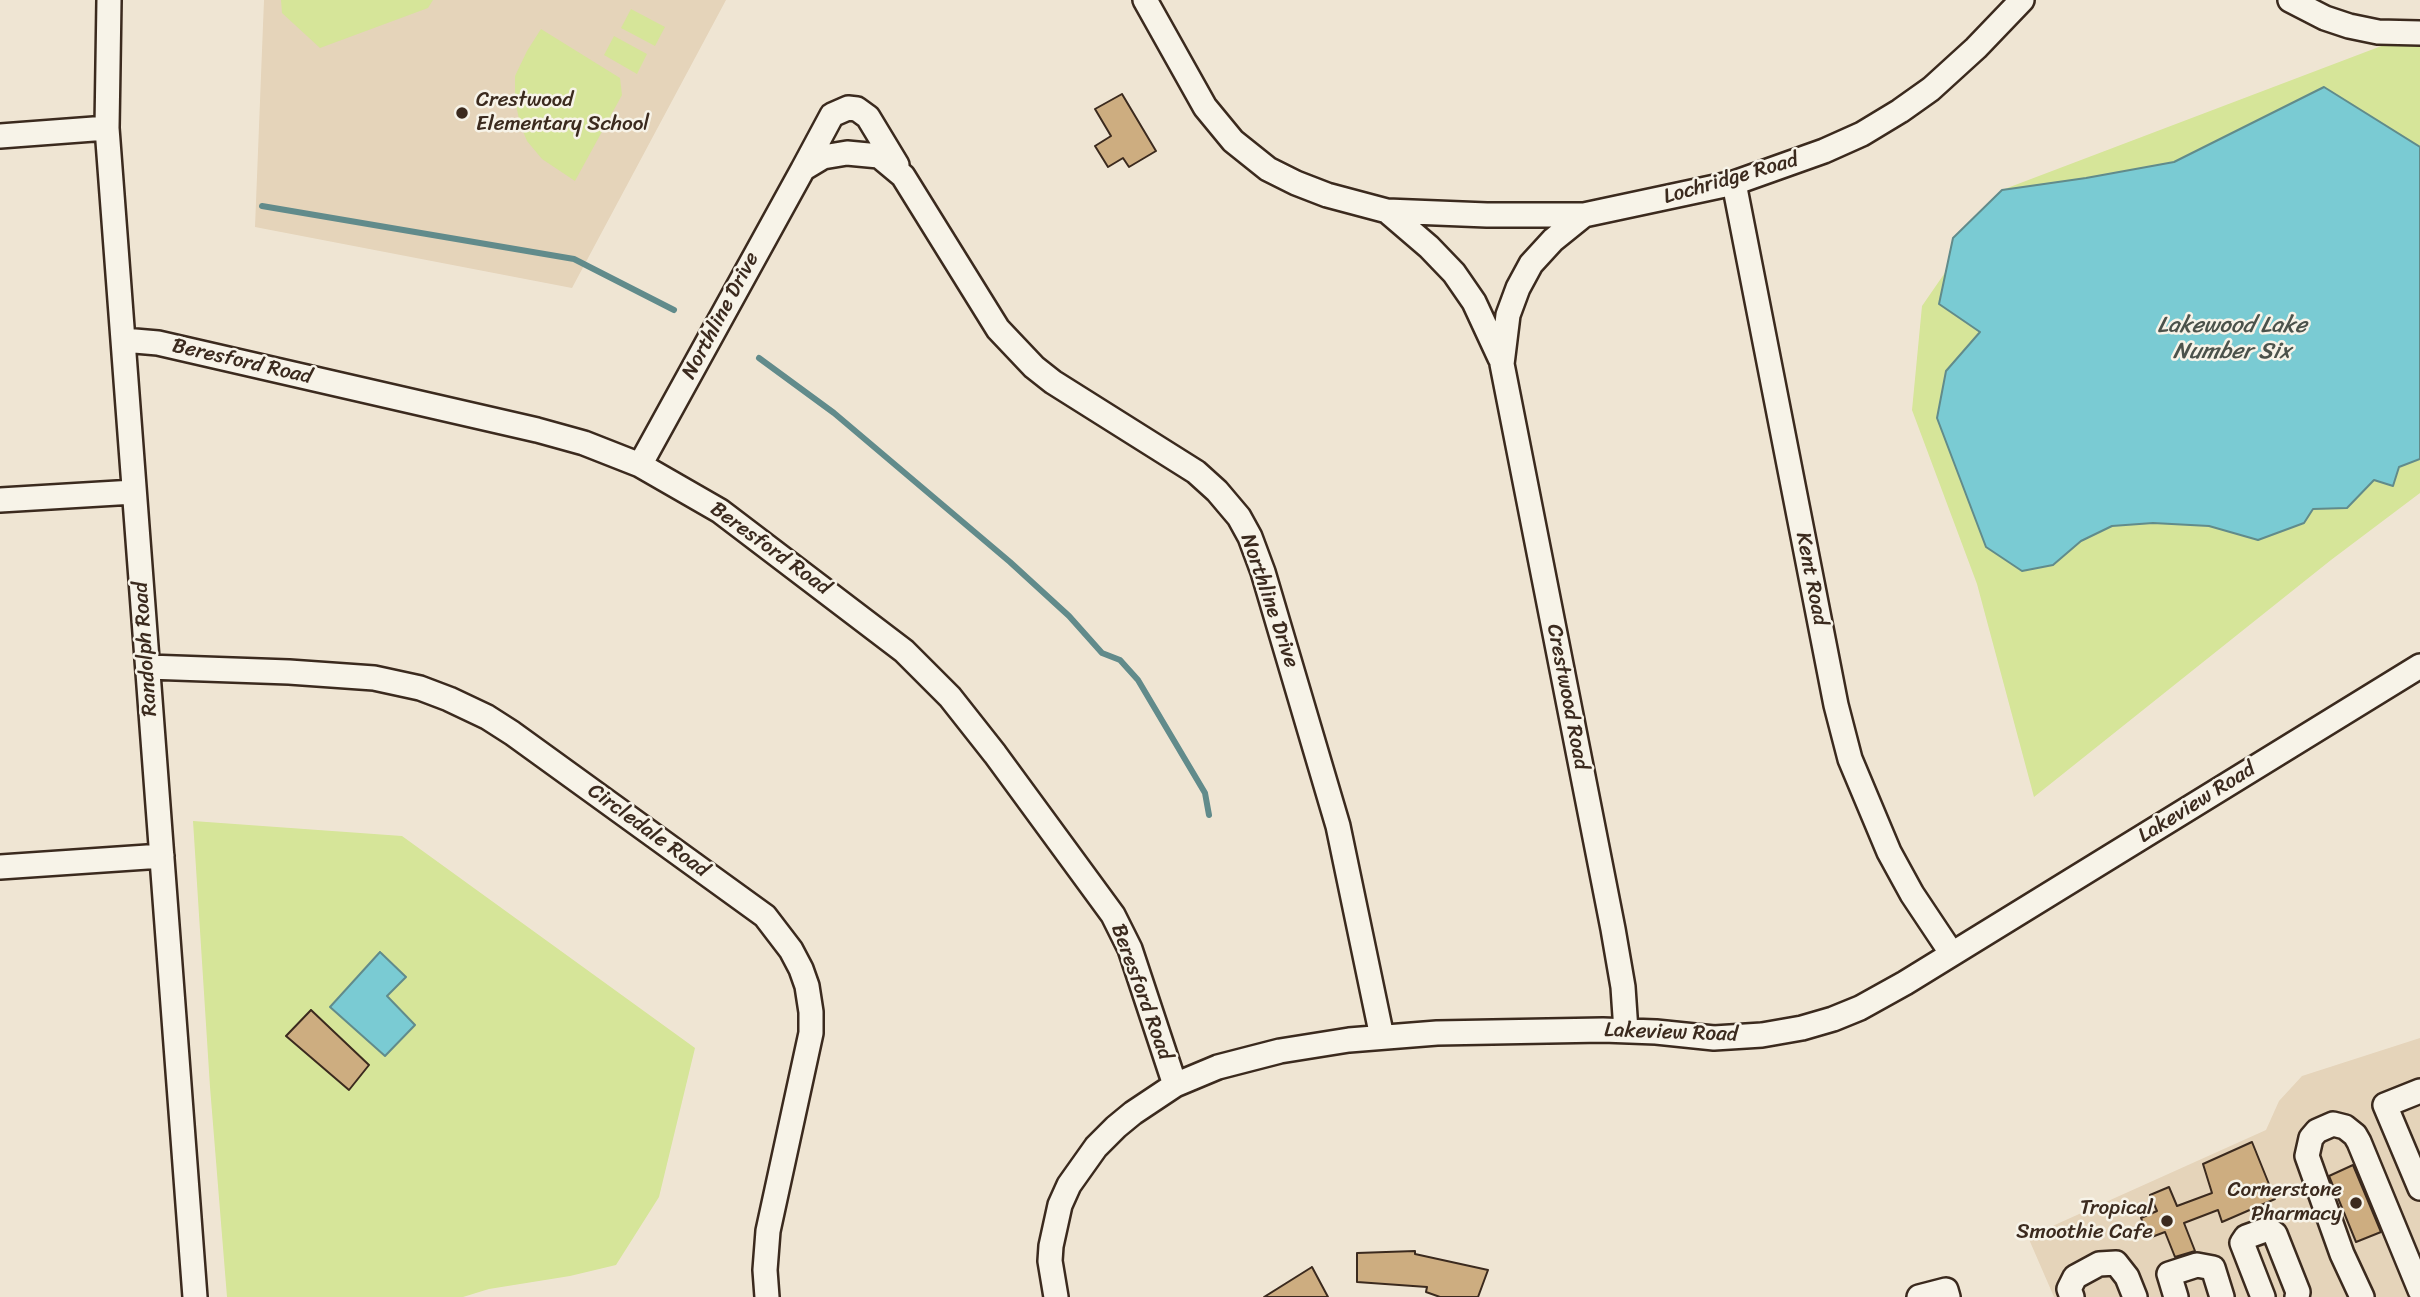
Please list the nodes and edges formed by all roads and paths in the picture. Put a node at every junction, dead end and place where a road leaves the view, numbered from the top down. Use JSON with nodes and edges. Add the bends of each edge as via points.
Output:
{"nodes":[{"id":1,"x":108,"y":0,"type":"edge"},
{"id":2,"x":1145,"y":0,"type":"edge"},
{"id":3,"x":2022,"y":0,"type":"edge"},
{"id":4,"x":2290,"y":0,"type":"edge"},
{"id":5,"x":2420,"y":33,"type":"edge"},
{"id":6,"x":107,"y":128,"type":"junction"},
{"id":7,"x":0,"y":136,"type":"edge"},
{"id":8,"x":803,"y":169,"type":"junction"},
{"id":9,"x":903,"y":176,"type":"junction"},
{"id":10,"x":1734,"y":183,"type":"junction"},
{"id":11,"x":1387,"y":211,"type":"junction"},
{"id":12,"x":1584,"y":215,"type":"junction"},
{"id":13,"x":124,"y":340,"type":"junction"},
{"id":14,"x":1502,"y":364,"type":"junction"},
{"id":15,"x":640,"y":465,"type":"junction"},
{"id":16,"x":134,"y":492,"type":"junction"},
{"id":17,"x":0,"y":500,"type":"edge"},
{"id":18,"x":2420,"y":666,"type":"edge"},
{"id":19,"x":148,"y":667,"type":"junction"},
{"id":20,"x":162,"y":856,"type":"junction"},
{"id":21,"x":0,"y":867,"type":"edge"},
{"id":22,"x":1952,"y":954,"type":"junction"},
{"id":23,"x":1626,"y":1031,"type":"junction"},
{"id":24,"x":1382,"y":1037,"type":"junction"},
{"id":25,"x":1175,"y":1085,"type":"junction"},
{"id":26,"x":2420,"y":1091,"type":"edge"},
{"id":27,"x":2420,"y":1188,"type":"edge"},
{"id":28,"x":2420,"y":1290,"type":"edge"},
{"id":29,"x":195,"y":1297,"type":"edge"},
{"id":30,"x":767,"y":1297,"type":"edge"},
{"id":31,"x":1056,"y":1297,"type":"edge"},
{"id":32,"x":1919,"y":1297,"type":"edge"},
{"id":33,"x":1948,"y":1297,"type":"edge"},
{"id":34,"x":2072,"y":1297,"type":"edge"},
{"id":35,"x":2135,"y":1297,"type":"edge"},
{"id":36,"x":2176,"y":1297,"type":"edge"},
{"id":37,"x":2222,"y":1297,"type":"edge"},
{"id":38,"x":2263,"y":1297,"type":"edge"},
{"id":39,"x":2297,"y":1297,"type":"edge"},
{"id":40,"x":2362,"y":1297,"type":"edge"}],
"edges":[{"from":1,"to":6,"type":"street","name":"Randolph Road"},
{"from":2,"to":11,"type":"street","name":"Crestwood Road","via":[[1205,107],[1245,152],[1296,183]]},
{"from":3,"to":10,"type":"street","name":"Lochridge Road","via":[[1931,89],[1900,111],[1824,151]]},
{"from":4,"to":5,"type":"street","via":[[2349,26]]},
{"from":6,"to":7,"type":"street"},
{"from":6,"to":13,"type":"street","name":"Randolph Road"},
{"from":8,"to":9,"type":"street","name":"Northline Drive","via":[[823,157],[865,153],[879,156]]},
{"from":8,"to":9,"type":"street","name":"Northline Drive","via":[[832,115],[848,108],[868,117]]},
{"from":8,"to":15,"type":"street","name":"Northline Drive"},
{"from":9,"to":24,"type":"street","name":"Northline Drive","via":[[998,329],[1034,367],[1196,472],[1239,517],[1263,572],[1338,826]]},
{"from":10,"to":12,"type":"street","name":"Lochridge Road"},
{"from":10,"to":22,"type":"street","name":"Kent Road","via":[[1850,759],[1889,852]]},
{"from":11,"to":12,"type":"street","name":"Lochridge Road"},
{"from":11,"to":14,"type":"street","name":"Crestwood Road","via":[[1454,273],[1474,302]]},
{"from":12,"to":14,"type":"street","name":"Crestwood Road","via":[[1531,264],[1508,315]]},
{"from":13,"to":15,"type":"street","name":"Beresford Road","via":[[158,343],[537,430]]},
{"from":13,"to":16,"type":"street","name":"Randolph Road"},
{"from":14,"to":23,"type":"street","name":"Crestwood Road","via":[[1613,929]]},
{"from":15,"to":25,"type":"street","name":"Beresford Road","via":[[720,511],[793,564],[895,643],[950,697],[1113,915],[1130,949]]},
{"from":16,"to":17,"type":"street"},
{"from":16,"to":19,"type":"street","name":"Randolph Road"},
{"from":18,"to":22,"type":"street","name":"Lakeview Road"},
{"from":19,"to":20,"type":"street","name":"Randolph Road"},
{"from":19,"to":30,"type":"street","name":"Circledale Road","via":[[374,678],[449,699],[512,733],[765,916],[792,950],[807,986],[811,1012],[811,1033],[768,1231]]},
{"from":20,"to":21,"type":"street"},
{"from":20,"to":29,"type":"street","name":"Randolph Road"},
{"from":22,"to":23,"type":"street","name":"Lakeview Road","via":[[1860,1008],[1802,1028],[1714,1038]]},
{"from":23,"to":24,"type":"street","name":"Lakeview Road"},
{"from":24,"to":25,"type":"street","name":"Lakeview Road","via":[[1280,1052],[1219,1067]]},
{"from":25,"to":31,"type":"street","name":"Lakeview Road","via":[[1116,1127],[1069,1185],[1051,1246]]},
{"from":26,"to":27,"type":"street","via":[[2385,1105]]},
{"from":28,"to":40,"type":"street","via":[[2359,1142],[2345,1127],[2333,1125],[2311,1138],[2307,1156]]},
{"from":32,"to":33,"type":"street","via":[[1946,1290]]},
{"from":34,"to":35,"type":"street","via":[[2068,1289],[2075,1277],[2099,1264],[2116,1263]]},
{"from":36,"to":37,"type":"street","via":[[2169,1275],[2197,1265],[2213,1268]]},
{"from":38,"to":39,"type":"street","via":[[2242,1243],[2268,1229],[2275,1234]]}]}
